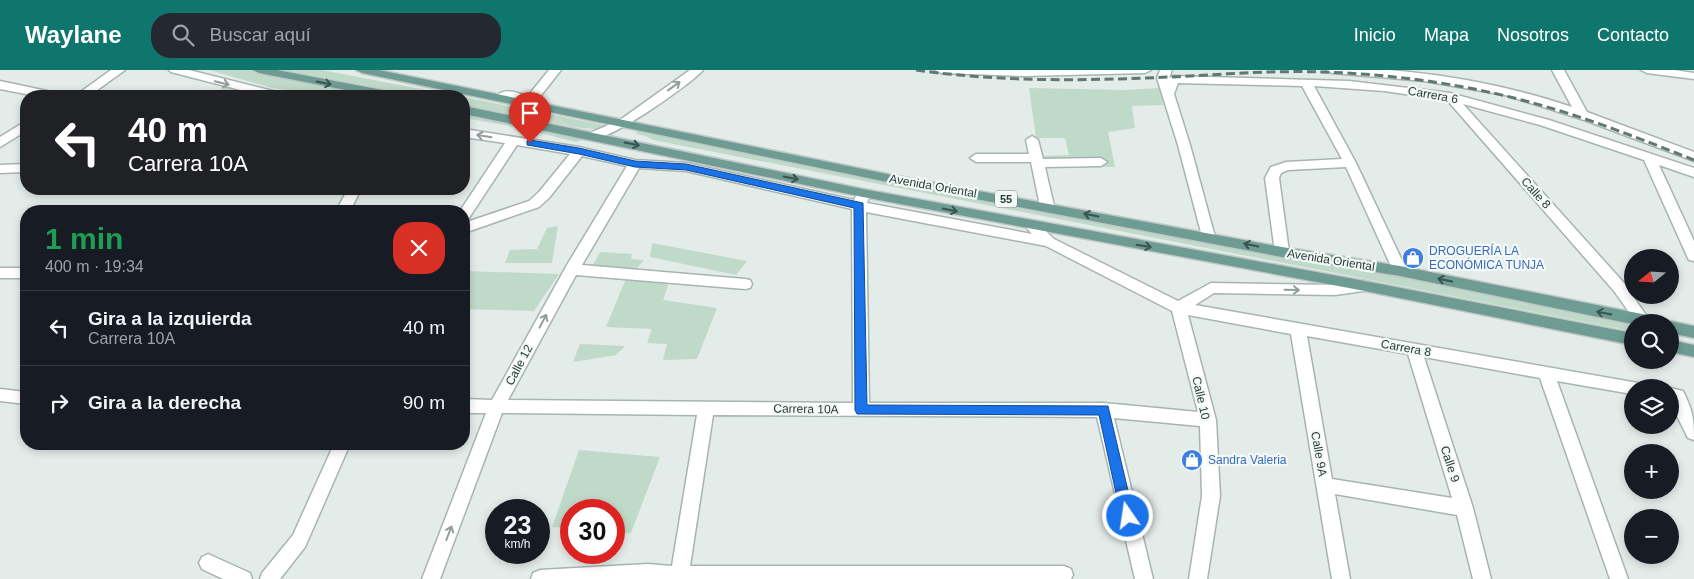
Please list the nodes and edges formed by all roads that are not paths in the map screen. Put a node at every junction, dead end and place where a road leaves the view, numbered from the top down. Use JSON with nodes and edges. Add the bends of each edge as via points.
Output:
{"nodes":[{"id":1,"x":104,"y":70,"type":"edge"},
{"id":2,"x":119,"y":70,"type":"edge"},
{"id":3,"x":175,"y":70,"type":"edge"},
{"id":4,"x":259,"y":70,"type":"edge"},
{"id":5,"x":362,"y":70,"type":"edge"},
{"id":6,"x":555,"y":70,"type":"edge"},
{"id":7,"x":697,"y":70,"type":"edge"},
{"id":8,"x":946,"y":70,"type":"edge"},
{"id":9,"x":1146,"y":70,"type":"edge"},
{"id":10,"x":1166,"y":70,"type":"edge"},
{"id":11,"x":1332,"y":70,"type":"edge"},
{"id":12,"x":1558,"y":70,"type":"edge"},
{"id":13,"x":1647,"y":70,"type":"edge"},
{"id":14,"x":1088,"y":71,"type":"edge"},
{"id":15,"x":1025,"y":72,"type":"edge"},
{"id":16,"x":1429,"y":75,"type":"edge"},
{"id":17,"x":1694,"y":76,"type":"edge"},
{"id":18,"x":1306,"y":83,"type":"junction"},
{"id":19,"x":0,"y":84,"type":"edge"},
{"id":20,"x":26,"y":90,"type":"edge"},
{"id":21,"x":76,"y":90,"type":"edge"},
{"id":22,"x":90,"y":90,"type":"edge"},
{"id":23,"x":253,"y":90,"type":"edge"},
{"id":24,"x":362,"y":90,"type":"edge"},
{"id":25,"x":461,"y":90,"type":"edge"},
{"id":26,"x":470,"y":92,"type":"edge"},
{"id":27,"x":1169,"y":92,"type":"junction"},
{"id":28,"x":501,"y":98,"type":"junction"},
{"id":29,"x":1451,"y":98,"type":"junction"},
{"id":30,"x":470,"y":111,"type":"edge"},
{"id":31,"x":1582,"y":115,"type":"junction"},
{"id":32,"x":624,"y":124,"type":"junction"},
{"id":33,"x":20,"y":129,"type":"edge"},
{"id":34,"x":470,"y":134,"type":"edge"},
{"id":35,"x":20,"y":136,"type":"edge"},
{"id":36,"x":594,"y":136,"type":"junction"},
{"id":37,"x":514,"y":140,"type":"junction"},
{"id":38,"x":1032,"y":140,"type":"dead end"},
{"id":39,"x":0,"y":144,"type":"edge"},
{"id":40,"x":579,"y":151,"type":"junction"},
{"id":41,"x":1694,"y":157,"type":"edge"},
{"id":42,"x":976,"y":158,"type":"dead end"},
{"id":43,"x":1649,"y":158,"type":"junction"},
{"id":44,"x":1037,"y":160,"type":"junction"},
{"id":45,"x":1101,"y":162,"type":"dead end"},
{"id":46,"x":1350,"y":163,"type":"junction"},
{"id":47,"x":635,"y":164,"type":"junction"},
{"id":48,"x":20,"y":168,"type":"edge"},
{"id":49,"x":0,"y":169,"type":"edge"},
{"id":50,"x":1694,"y":173,"type":"edge"},
{"id":51,"x":861,"y":199,"type":"junction"},
{"id":52,"x":470,"y":206,"type":"edge"},
{"id":53,"x":1047,"y":206,"type":"junction"},
{"id":54,"x":470,"y":226,"type":"edge"},
{"id":55,"x":1032,"y":226,"type":"junction"},
{"id":56,"x":1208,"y":237,"type":"junction"},
{"id":57,"x":1690,"y":240,"type":"edge"},
{"id":58,"x":1049,"y":242,"type":"junction"},
{"id":59,"x":1282,"y":252,"type":"junction"},
{"id":60,"x":1694,"y":256,"type":"edge"},
{"id":61,"x":572,"y":268,"type":"junction"},
{"id":62,"x":1400,"y":271,"type":"junction"},
{"id":63,"x":0,"y":273,"type":"edge"},
{"id":64,"x":20,"y":273,"type":"edge"},
{"id":65,"x":745,"y":284,"type":"dead end"},
{"id":66,"x":1365,"y":286,"type":"junction"},
{"id":67,"x":1179,"y":308,"type":"junction"},
{"id":68,"x":1642,"y":314,"type":"edge"},
{"id":69,"x":1624,"y":317,"type":"edge"},
{"id":70,"x":1298,"y":329,"type":"junction"},
{"id":71,"x":1679,"y":329,"type":"edge"},
{"id":72,"x":1694,"y":332,"type":"edge"},
{"id":73,"x":1624,"y":337,"type":"edge"},
{"id":74,"x":1679,"y":348,"type":"edge"},
{"id":75,"x":1414,"y":350,"type":"junction"},
{"id":76,"x":1694,"y":351,"type":"edge"},
{"id":77,"x":1546,"y":373,"type":"junction"},
{"id":78,"x":1624,"y":387,"type":"edge"},
{"id":79,"x":0,"y":395,"type":"edge"},
{"id":80,"x":20,"y":397,"type":"edge"},
{"id":81,"x":1679,"y":404,"type":"edge"},
{"id":82,"x":498,"y":405,"type":"junction"},
{"id":83,"x":470,"y":406,"type":"edge"},
{"id":84,"x":706,"y":407,"type":"junction"},
{"id":85,"x":861,"y":410,"type":"junction"},
{"id":86,"x":1104,"y":410,"type":"junction"},
{"id":87,"x":1208,"y":420,"type":"junction"},
{"id":88,"x":1694,"y":433,"type":"edge"},
{"id":89,"x":339,"y":450,"type":"edge"},
{"id":90,"x":1325,"y":485,"type":"junction"},
{"id":91,"x":1464,"y":508,"type":"junction"},
{"id":92,"x":208,"y":563,"type":"dead end"},
{"id":93,"x":680,"y":575,"type":"junction"},
{"id":94,"x":1064,"y":575,"type":"dead end"},
{"id":95,"x":648,"y":576,"type":"edge"},
{"id":96,"x":998,"y":578,"type":"edge"},
{"id":97,"x":243,"y":579,"type":"edge"},
{"id":98,"x":269,"y":579,"type":"edge"},
{"id":99,"x":431,"y":579,"type":"edge"},
{"id":100,"x":540,"y":579,"type":"edge"},
{"id":101,"x":1144,"y":579,"type":"edge"},
{"id":102,"x":1198,"y":579,"type":"edge"},
{"id":103,"x":1340,"y":579,"type":"edge"},
{"id":104,"x":1482,"y":579,"type":"edge"},
{"id":105,"x":1619,"y":579,"type":"edge"}],
"edges":[{"from":1,"to":21,"type":"street"},
{"from":2,"to":22,"type":"street"},
{"from":3,"to":23,"type":"street","one_way":true},
{"from":4,"to":24,"type":"main road","one_way":true},
{"from":5,"to":25,"type":"main road","name":"Avenida Oriental","number":"55"},
{"from":6,"to":28,"type":"street","via":[[531,100],[506,94]]},
{"from":32,"to":7,"type":"street","one_way":true},
{"from":8,"to":15,"type":"street"},
{"from":9,"to":14,"type":"street"},
{"from":10,"to":27,"type":"street","via":[[1163,78]]},
{"from":11,"to":16,"type":"street","name":"Carrera 6"},
{"from":12,"to":31,"type":"street"},
{"from":13,"to":17,"type":"street"},
{"from":14,"to":15,"type":"street"},
{"from":16,"to":29,"type":"street","name":"Calle 8"},
{"from":16,"to":31,"type":"street","name":"Carrera 6"},
{"from":18,"to":27,"type":"street","name":"Carrera 6","via":[[1174,79]]},
{"from":18,"to":29,"type":"street","name":"Carrera 6","via":[[1383,87]]},
{"from":18,"to":46,"type":"street"},
{"from":19,"to":20,"type":"street"},
{"from":26,"to":28,"type":"main road","name":"Avenida Oriental","number":"55"},
{"from":27,"to":56,"type":"street"},
{"from":28,"to":32,"type":"main road","name":"Avenida Oriental","number":"55"},
{"from":29,"to":43,"type":"street","name":"Carrera 6","via":[[1532,117]]},
{"from":29,"to":68,"type":"street","name":"Calle 8"},
{"from":30,"to":36,"type":"main road","name":"Avenida Oriental","number":"55"},
{"from":31,"to":41,"type":"street","name":"Carrera 6"},
{"from":32,"to":36,"type":"street"},
{"from":32,"to":53,"type":"main road","name":"Avenida Oriental","number":"55","via":[[873,175]]},
{"from":33,"to":39,"type":"street"},
{"from":37,"to":34,"type":"street","name":"Avenida Oriental","one_way":true},
{"from":35,"to":39,"type":"street"},
{"from":36,"to":51,"type":"main road","name":"Avenida Oriental","number":"55","one_way":true},
{"from":37,"to":40,"type":"street","name":"Avenida Oriental"},
{"from":37,"to":52,"type":"street"},
{"from":38,"to":44,"type":"street"},
{"from":40,"to":47,"type":"street","name":"Avenida Oriental"},
{"from":40,"to":54,"type":"street","via":[[534,204]]},
{"from":42,"to":44,"type":"street"},
{"from":43,"to":50,"type":"street","name":"Carrera 6"},
{"from":43,"to":57,"type":"street"},
{"from":44,"to":45,"type":"street"},
{"from":44,"to":53,"type":"street"},
{"from":46,"to":59,"type":"street","via":[[1286,166],[1276,170],[1272,178]]},
{"from":46,"to":62,"type":"street"},
{"from":47,"to":51,"type":"street","name":"Avenida Oriental","via":[[686,167]]},
{"from":47,"to":61,"type":"street","name":"Calle 12"},
{"from":48,"to":49,"type":"street"},
{"from":51,"to":55,"type":"main road","name":"Avenida Oriental","number":"55","one_way":true},
{"from":51,"to":58,"type":"street","name":"Avenida Oriental"},
{"from":51,"to":85,"type":"street"},
{"from":56,"to":53,"type":"main road","name":"Avenida Oriental","number":"55","one_way":true},
{"from":55,"to":58,"type":"street","name":"Carrera 8"},
{"from":55,"to":66,"type":"main road","name":"Avenida Oriental","number":"55","one_way":true},
{"from":59,"to":56,"type":"main road","name":"Avenida Oriental","number":"55","one_way":true},
{"from":57,"to":60,"type":"street"},
{"from":58,"to":67,"type":"street","name":"Carrera 8"},
{"from":59,"to":62,"type":"main road","name":"Avenida Oriental","number":"55"},
{"from":61,"to":65,"type":"street"},
{"from":82,"to":61,"type":"street","name":"Calle 12","one_way":true},
{"from":69,"to":62,"type":"main road","name":"Avenida Oriental","number":"55","one_way":true},
{"from":63,"to":64,"type":"street"},
{"from":67,"to":66,"type":"street","one_way":true,"via":[[1211,288],[1335,290]]},
{"from":66,"to":73,"type":"main road","name":"Avenida Oriental","number":"55"},
{"from":67,"to":70,"type":"street","name":"Carrera 8"},
{"from":67,"to":87,"type":"street","name":"Calle 10"},
{"from":70,"to":75,"type":"street","name":"Carrera 8"},
{"from":70,"to":90,"type":"street","name":"Calle 9A"},
{"from":71,"to":72,"type":"main road"},
{"from":74,"to":76,"type":"main road"},
{"from":75,"to":77,"type":"street","name":"Carrera 8"},
{"from":75,"to":91,"type":"street","name":"Calle 9"},
{"from":77,"to":78,"type":"street","name":"Carrera 8"},
{"from":77,"to":105,"type":"street"},
{"from":79,"to":80,"type":"street"},
{"from":81,"to":88,"type":"street"},
{"from":82,"to":83,"type":"street","name":"Carrera 10A"},
{"from":82,"to":84,"type":"street","name":"Carrera 10A"},
{"from":99,"to":82,"type":"street","name":"Calle 12","one_way":true},
{"from":84,"to":85,"type":"street","name":"Carrera 10A"},
{"from":84,"to":93,"type":"street"},
{"from":85,"to":86,"type":"street","name":"Carrera 10A"},
{"from":86,"to":87,"type":"street","name":"Carrera 10A"},
{"from":86,"to":101,"type":"street"},
{"from":87,"to":102,"type":"street","name":"Calle 10","via":[[1211,496]]},
{"from":89,"to":98,"type":"street","via":[[299,541]]},
{"from":90,"to":91,"type":"street"},
{"from":90,"to":103,"type":"street","name":"Calle 9A"},
{"from":91,"to":104,"type":"street","name":"Calle 9"},
{"from":92,"to":97,"type":"street"},
{"from":93,"to":95,"type":"street"},
{"from":93,"to":96,"type":"street"},
{"from":94,"to":96,"type":"street"},
{"from":95,"to":100,"type":"street"}]}
